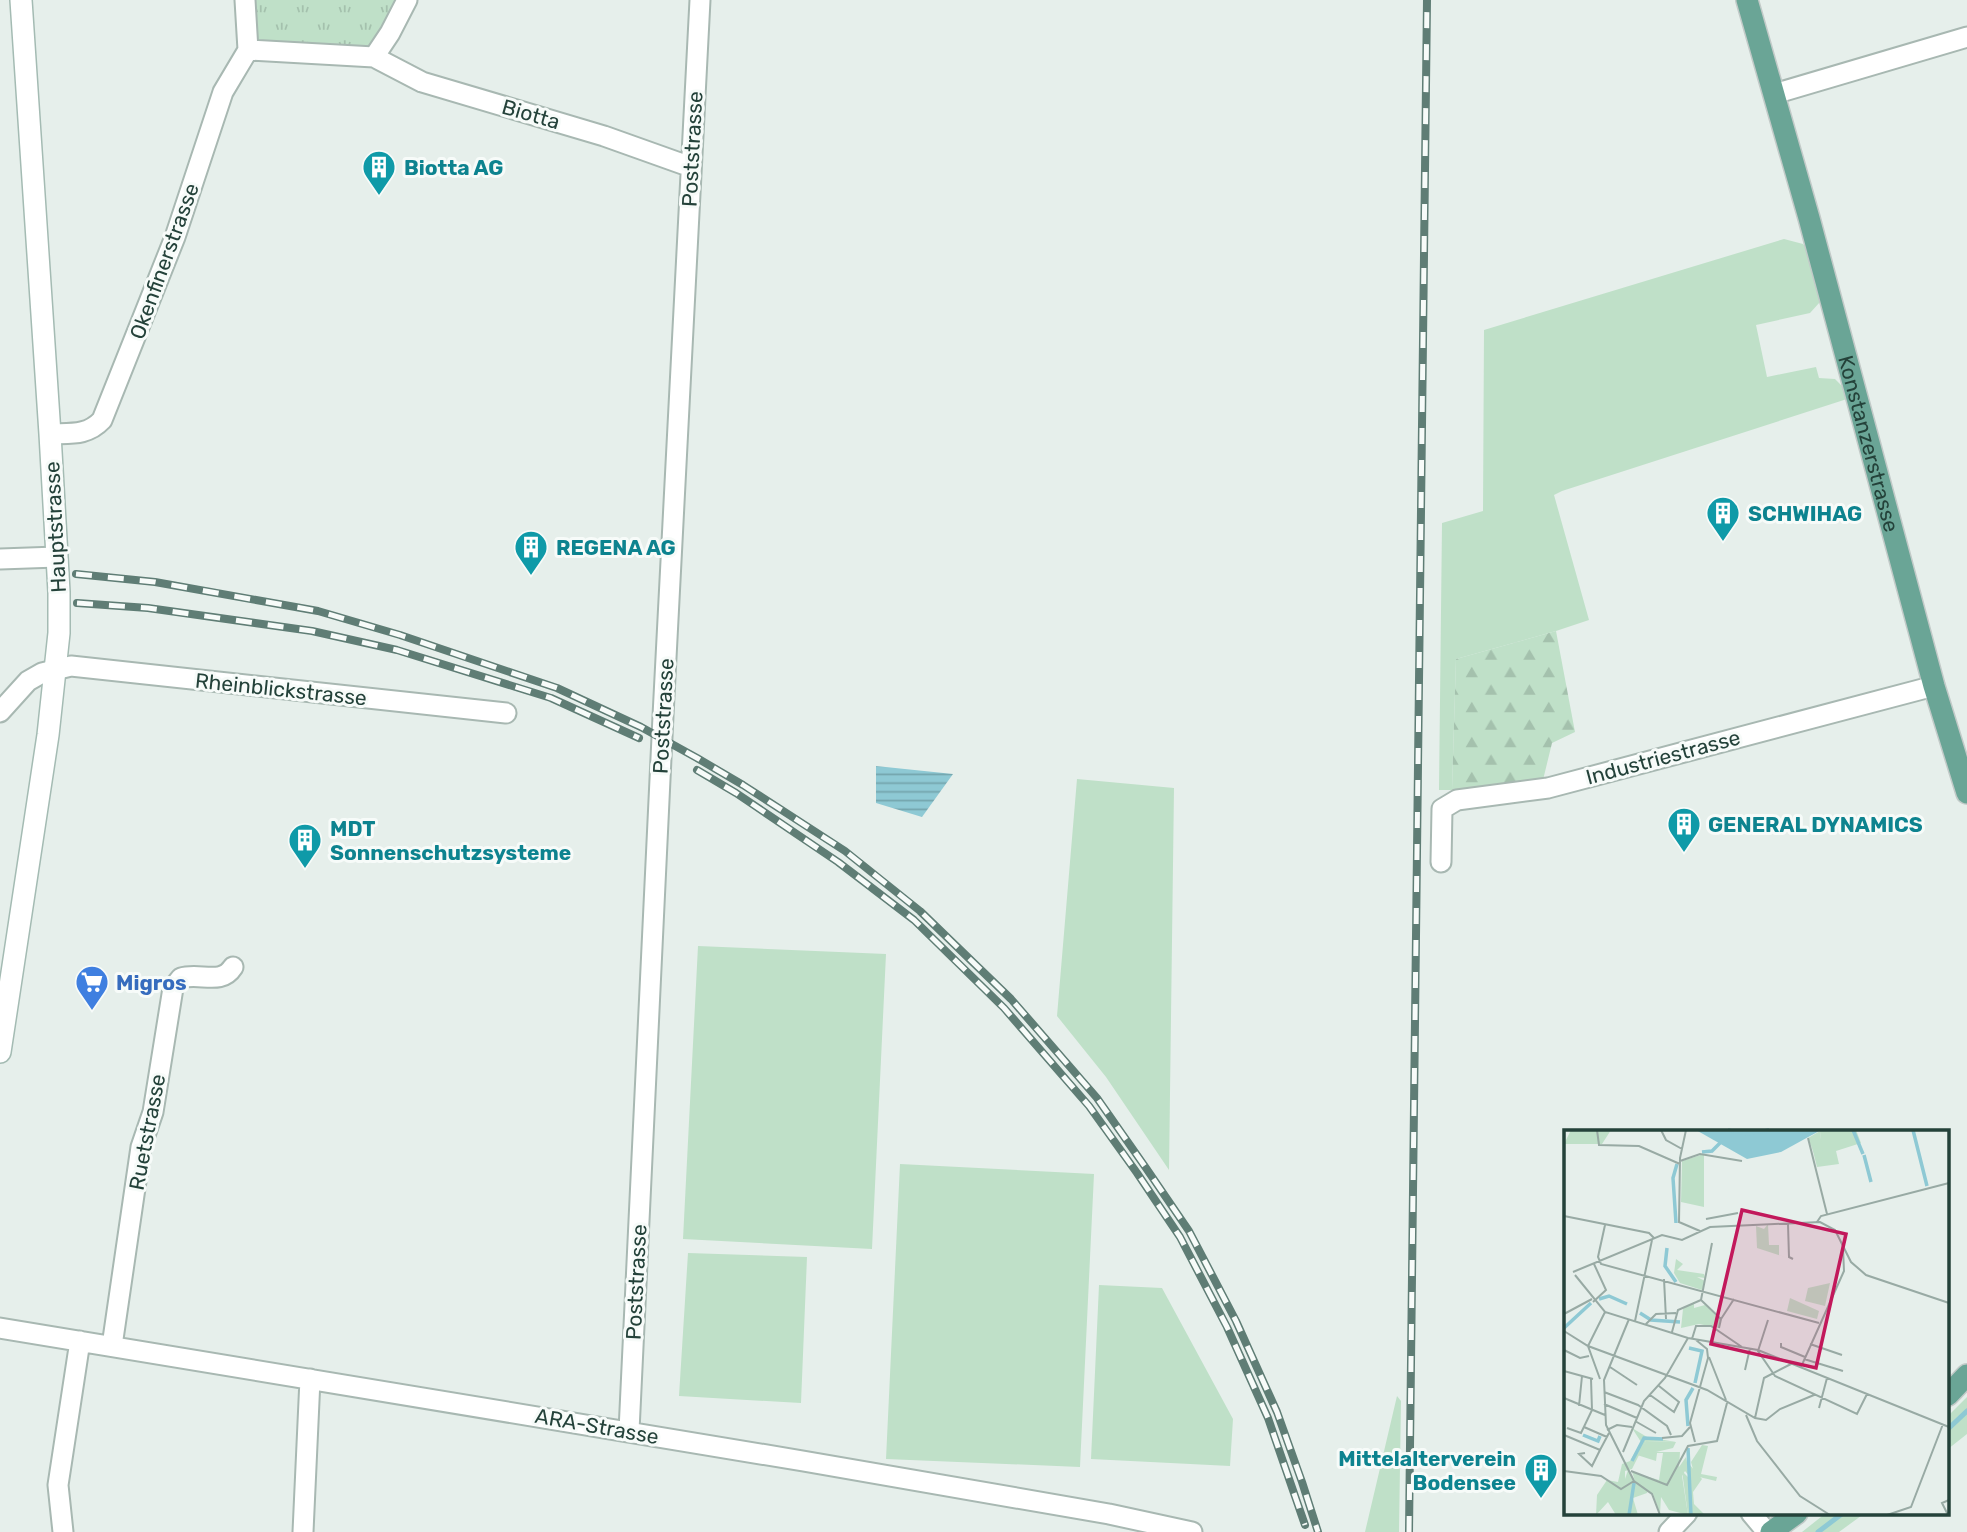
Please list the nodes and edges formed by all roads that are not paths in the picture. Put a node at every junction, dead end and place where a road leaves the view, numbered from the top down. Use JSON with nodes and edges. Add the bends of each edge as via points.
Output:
{"nodes":[{"id":1,"x":21,"y":0,"type":"edge"},
{"id":2,"x":245,"y":0,"type":"edge"},
{"id":3,"x":407,"y":0,"type":"edge"},
{"id":4,"x":700,"y":0,"type":"edge"},
{"id":5,"x":1747,"y":0,"type":"edge"},
{"id":6,"x":1967,"y":37,"type":"edge"},
{"id":7,"x":248,"y":51,"type":"junction"},
{"id":8,"x":374,"y":57,"type":"junction"},
{"id":9,"x":1774,"y":93,"type":"junction"},
{"id":10,"x":691,"y":167,"type":"junction"},
{"id":11,"x":50,"y":434,"type":"junction"},
{"id":12,"x":57,"y":557,"type":"junction"},
{"id":13,"x":0,"y":559,"type":"edge"},
{"id":14,"x":56,"y":670,"type":"junction"},
{"id":15,"x":1934,"y":685,"type":"junction"},
{"id":16,"x":0,"y":712,"type":"edge"},
{"id":17,"x":506,"y":713,"type":"dead end"},
{"id":18,"x":1967,"y":793,"type":"edge"},
{"id":19,"x":1441,"y":862,"type":"dead end"},
{"id":20,"x":233,"y":967,"type":"dead end"},
{"id":21,"x":0,"y":1052,"type":"edge"},
{"id":22,"x":0,"y":1328,"type":"edge"},
{"id":23,"x":80,"y":1341,"type":"junction"},
{"id":24,"x":112,"y":1346,"type":"junction"},
{"id":25,"x":1967,"y":1375,"type":"edge"},
{"id":26,"x":310,"y":1379,"type":"junction"},
{"id":27,"x":1950,"y":1393,"type":"edge"},
{"id":28,"x":629,"y":1431,"type":"junction"},
{"id":29,"x":1686,"y":1514,"type":"edge"},
{"id":30,"x":1752,"y":1514,"type":"edge"},
{"id":31,"x":1796,"y":1514,"type":"edge"},
{"id":32,"x":64,"y":1532,"type":"edge"},
{"id":33,"x":303,"y":1532,"type":"edge"},
{"id":34,"x":1192,"y":1532,"type":"edge"},
{"id":35,"x":1669,"y":1532,"type":"edge"},
{"id":36,"x":1769,"y":1532,"type":"edge"}],
"edges":[{"from":1,"to":11,"type":"street","name":"Hauptstrasse"},
{"from":2,"to":7,"type":"street"},
{"from":3,"to":8,"type":"street"},
{"from":4,"to":10,"type":"street","name":"Poststrasse"},
{"from":5,"to":9,"type":"main road","name":"Konstanzerstrasse"},
{"from":6,"to":9,"type":"street"},
{"from":7,"to":8,"type":"street"},
{"from":7,"to":11,"type":"street","name":"Okenfinerstrasse","via":[[223,92],[175,237],[102,421],[87,431]]},
{"from":8,"to":10,"type":"street","name":"Biotta","via":[[422,82]]},
{"from":9,"to":15,"type":"main road","name":"Konstanzerstrasse"},
{"from":10,"to":28,"type":"street","name":"Poststrasse"},
{"from":11,"to":12,"type":"street","name":"Hauptstrasse"},
{"from":12,"to":13,"type":"street"},
{"from":12,"to":14,"type":"street","name":"Hauptstrasse"},
{"from":14,"to":16,"type":"street","via":[[28,681]]},
{"from":14,"to":17,"type":"street","name":"Rheinblickstrasse","via":[[71,666]]},
{"from":14,"to":21,"type":"street","name":"Hauptstrasse"},
{"from":15,"to":18,"type":"main road","name":"Konstanzerstrasse"},
{"from":15,"to":19,"type":"street","name":"Industriestrasse","via":[[1548,788],[1457,800],[1442,810]]},
{"from":20,"to":24,"type":"street","name":"Ruetstrasse","via":[[224,977],[181,978],[173,988],[153,1112],[141,1147]]},
{"from":22,"to":23,"type":"street","name":"ARA-Strasse"},
{"from":23,"to":24,"type":"street","name":"ARA-Strasse"},
{"from":23,"to":32,"type":"street","via":[[58,1485]]},
{"from":24,"to":26,"type":"street","name":"ARA-Strasse"},
{"from":25,"to":27,"type":"main road"},
{"from":26,"to":28,"type":"street","name":"ARA-Strasse"},
{"from":26,"to":33,"type":"street"},
{"from":28,"to":34,"type":"street","name":"ARA-Strasse"},
{"from":29,"to":35,"type":"street"},
{"from":30,"to":36,"type":"street"},
{"from":31,"to":36,"type":"main road"}]}
